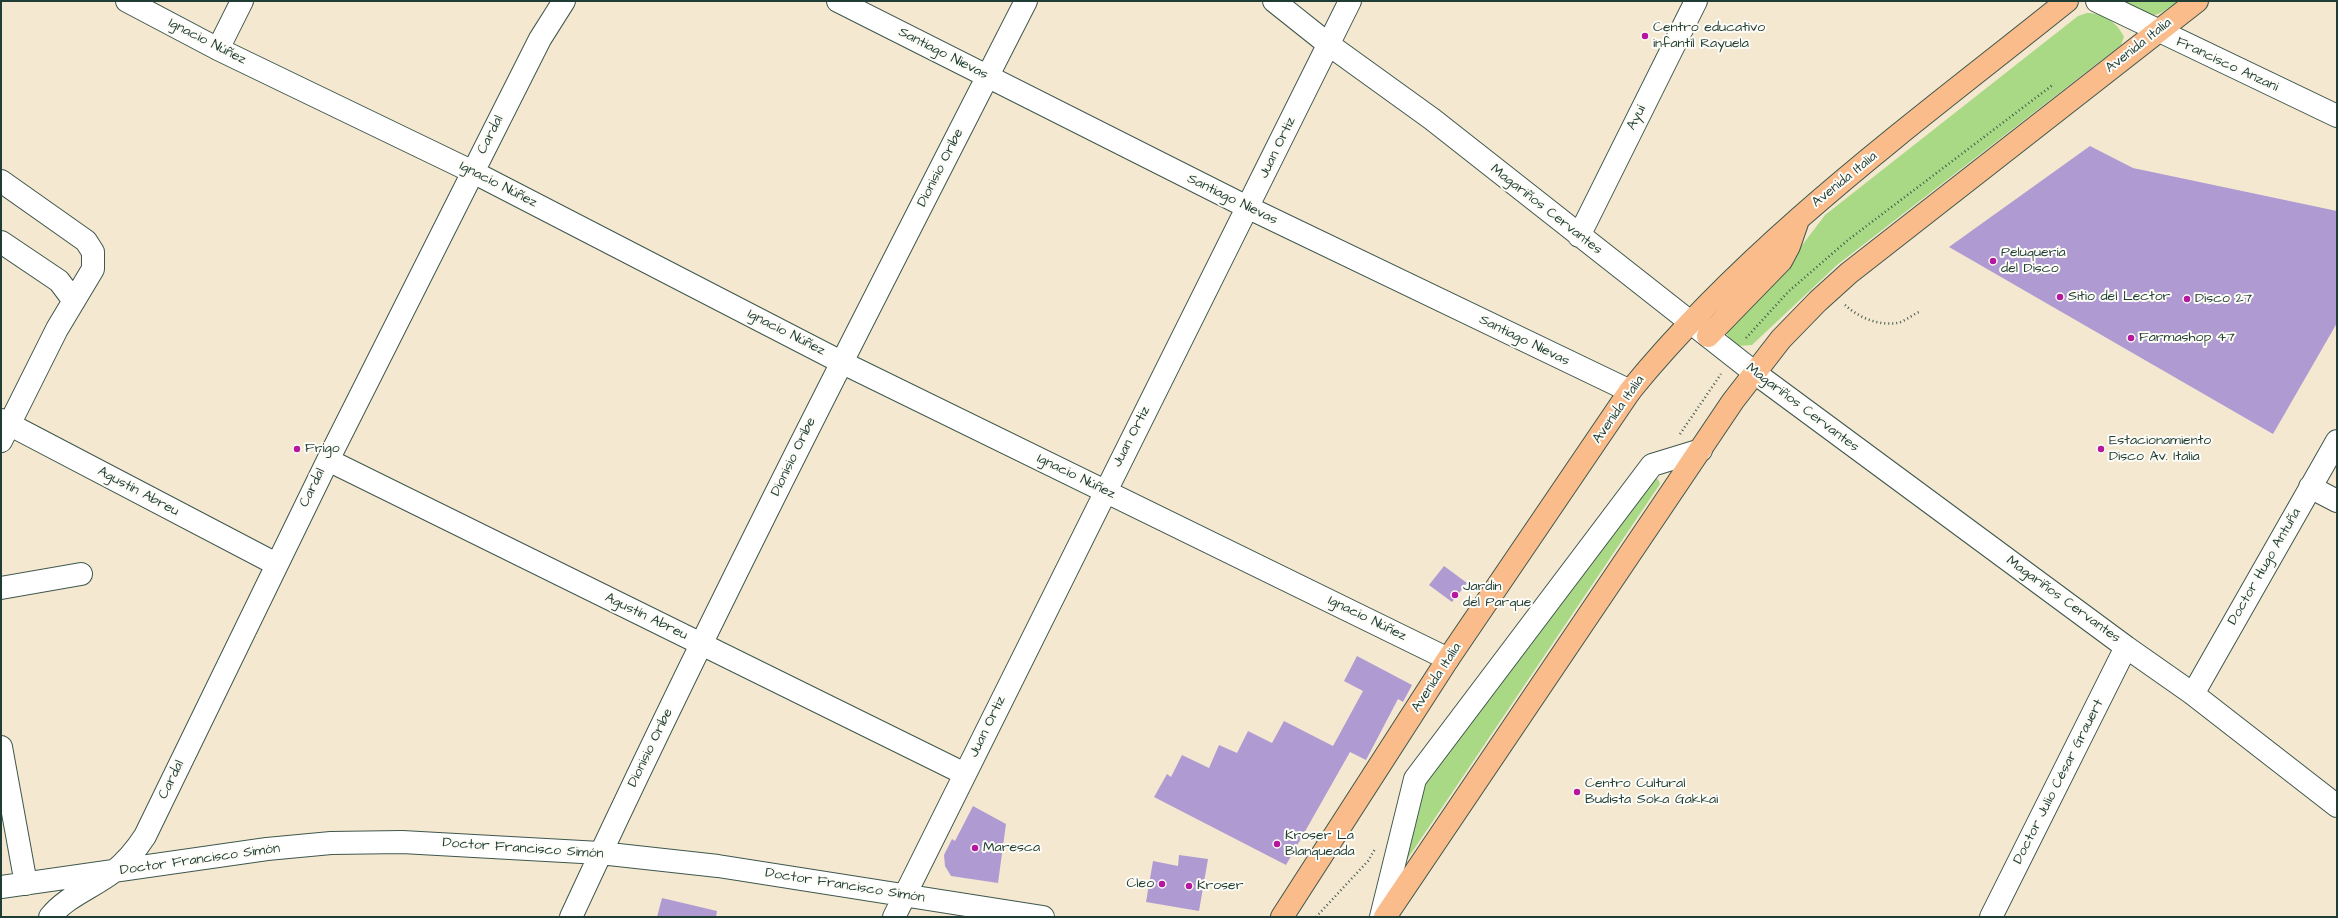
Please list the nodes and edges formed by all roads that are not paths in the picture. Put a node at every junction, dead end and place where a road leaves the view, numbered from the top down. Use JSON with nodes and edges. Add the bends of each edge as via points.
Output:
{"nodes":[{"id":1,"x":127,"y":1,"type":"edge"},
{"id":2,"x":242,"y":1,"type":"edge"},
{"id":3,"x":564,"y":1,"type":"edge"},
{"id":4,"x":838,"y":1,"type":"edge"},
{"id":5,"x":1026,"y":1,"type":"edge"},
{"id":6,"x":1274,"y":1,"type":"edge"},
{"id":7,"x":1350,"y":1,"type":"edge"},
{"id":8,"x":1696,"y":1,"type":"edge"},
{"id":9,"x":2067,"y":1,"type":"edge"},
{"id":10,"x":2097,"y":1,"type":"edge"},
{"id":11,"x":2196,"y":1,"type":"edge"},
{"id":12,"x":2157,"y":32,"type":"junction"},
{"id":13,"x":1328,"y":44,"type":"junction"},
{"id":14,"x":218,"y":48,"type":"junction"},
{"id":15,"x":987,"y":77,"type":"junction"},
{"id":16,"x":2337,"y":116,"type":"edge"},
{"id":17,"x":473,"y":172,"type":"junction"},
{"id":18,"x":1,"y":181,"type":"edge"},
{"id":19,"x":1248,"y":208,"type":"junction"},
{"id":20,"x":1798,"y":218,"type":"junction"},
{"id":21,"x":1579,"y":236,"type":"junction"},
{"id":22,"x":1,"y":242,"type":"edge"},
{"id":23,"x":74,"y":301,"type":"junction"},
{"id":24,"x":1690,"y":322,"type":"junction"},
{"id":25,"x":1708,"y":336,"type":"junction"},
{"id":26,"x":841,"y":362,"type":"junction"},
{"id":27,"x":1755,"y":373,"type":"junction"},
{"id":28,"x":1630,"y":391,"type":"junction"},
{"id":29,"x":4,"y":428,"type":"edge"},
{"id":30,"x":2337,"y":441,"type":"edge"},
{"id":31,"x":1700,"y":450,"type":"junction"},
{"id":32,"x":328,"y":460,"type":"junction"},
{"id":33,"x":2310,"y":487,"type":"junction"},
{"id":34,"x":1105,"y":491,"type":"junction"},
{"id":35,"x":2337,"y":501,"type":"edge"},
{"id":36,"x":276,"y":564,"type":"junction"},
{"id":37,"x":81,"y":574,"type":"dead end"},
{"id":38,"x":1,"y":588,"type":"edge"},
{"id":39,"x":702,"y":644,"type":"junction"},
{"id":40,"x":2126,"y":647,"type":"junction"},
{"id":41,"x":1448,"y":659,"type":"junction"},
{"id":42,"x":2193,"y":694,"type":"junction"},
{"id":43,"x":1,"y":747,"type":"edge"},
{"id":44,"x":965,"y":774,"type":"junction"},
{"id":45,"x":2337,"y":806,"type":"edge"},
{"id":46,"x":600,"y":853,"type":"junction"},
{"id":47,"x":112,"y":873,"type":"junction"},
{"id":48,"x":26,"y":884,"type":"junction"},
{"id":49,"x":1,"y":887,"type":"edge"},
{"id":50,"x":904,"y":896,"type":"junction"},
{"id":51,"x":54,"y":912,"type":"edge"},
{"id":52,"x":571,"y":917,"type":"edge"},
{"id":53,"x":894,"y":917,"type":"edge"},
{"id":54,"x":1043,"y":917,"type":"edge"},
{"id":55,"x":1282,"y":917,"type":"edge"},
{"id":56,"x":1381,"y":917,"type":"edge"},
{"id":57,"x":1385,"y":917,"type":"edge"},
{"id":58,"x":1991,"y":917,"type":"edge"}],
"edges":[{"from":1,"to":14,"type":"street","name":"Ignacio Núñez"},
{"from":2,"to":14,"type":"street"},
{"from":3,"to":17,"type":"street","name":"Cardal","via":[[540,39]]},
{"from":4,"to":15,"type":"street","name":"Santiago Nievas"},
{"from":5,"to":15,"type":"street","name":"Dionisio Oribe"},
{"from":6,"to":13,"type":"street","name":"Magariños Cervantes"},
{"from":7,"to":13,"type":"street","name":"Juan Ortiz"},
{"from":8,"to":21,"type":"street","name":"Ayuí"},
{"from":9,"to":20,"type":"main road","name":"Avenida Italia"},
{"from":10,"to":12,"type":"street","name":"Francisco Anzani"},
{"from":11,"to":12,"type":"main road","name":"Avenida Italia"},
{"from":12,"to":16,"type":"street","name":"Francisco Anzani"},
{"from":12,"to":27,"type":"main road","name":"Avenida Italia","via":[[1849,273],[1781,339]]},
{"from":13,"to":19,"type":"street","name":"Juan Ortiz"},
{"from":13,"to":21,"type":"street","name":"Magariños Cervantes","via":[[1432,119]]},
{"from":14,"to":17,"type":"street","name":"Ignacio Núñez"},
{"from":15,"to":19,"type":"street","name":"Santiago Nievas"},
{"from":15,"to":26,"type":"street","name":"Dionisio Oribe"},
{"from":17,"to":26,"type":"street","name":"Ignacio Núñez"},
{"from":17,"to":32,"type":"street","name":"Cardal"},
{"from":18,"to":23,"type":"street","via":[[86,240],[93,252],[93,269]]},
{"from":19,"to":28,"type":"street","name":"Santiago Nievas"},
{"from":19,"to":34,"type":"street","name":"Juan Ortiz"},
{"from":20,"to":24,"type":"main road","name":"Avenida Italia"},
{"from":20,"to":25,"type":"main road","via":[[1781,261]]},
{"from":21,"to":24,"type":"street","name":"Magariños Cervantes"},
{"from":22,"to":23,"type":"street","via":[[59,281]]},
{"from":23,"to":29,"type":"street"},
{"from":24,"to":25,"type":"street","name":"Magariños Cervantes"},
{"from":24,"to":28,"type":"main road","name":"Avenida Italia"},
{"from":25,"to":27,"type":"street","name":"Magariños Cervantes"},
{"from":26,"to":34,"type":"street","name":"Ignacio Núñez"},
{"from":26,"to":39,"type":"street","name":"Dionisio Oribe"},
{"from":27,"to":31,"type":"main road","name":"Avenida Italia"},
{"from":27,"to":40,"type":"street","name":"Magariños Cervantes"},
{"from":28,"to":41,"type":"main road","name":"Avenida Italia"},
{"from":29,"to":36,"type":"street","name":"Agustín Abreu"},
{"from":30,"to":33,"type":"street","name":"Doctor Hugo Antuña"},
{"from":31,"to":56,"type":"street","via":[[1652,465],[1415,779]]},
{"from":31,"to":57,"type":"main road","name":"Avenida Italia"},
{"from":32,"to":36,"type":"street","name":"Cardal"},
{"from":32,"to":39,"type":"street","name":"Agustín Abreu"},
{"from":33,"to":35,"type":"street"},
{"from":33,"to":42,"type":"street","name":"Doctor Hugo Antuña"},
{"from":34,"to":41,"type":"street","name":"Ignacio Núñez"},
{"from":34,"to":44,"type":"street","name":"Juan Ortiz"},
{"from":36,"to":47,"type":"street","name":"Cardal","via":[[145,836],[134,852]]},
{"from":37,"to":38,"type":"street"},
{"from":39,"to":44,"type":"street","name":"Agustín Abreu"},
{"from":39,"to":46,"type":"street","name":"Dionisio Oribe"},
{"from":40,"to":42,"type":"street","name":"Magariños Cervantes"},
{"from":40,"to":58,"type":"street","name":"Doctor Julio César Grauert"},
{"from":41,"to":55,"type":"main road","name":"Avenida Italia"},
{"from":42,"to":45,"type":"street","name":"Magariños Cervantes"},
{"from":43,"to":48,"type":"street"},
{"from":44,"to":50,"type":"street","name":"Juan Ortiz"},
{"from":46,"to":47,"type":"street","name":"Doctor Francisco Simón","via":[[402,842],[331,843],[267,849]]},
{"from":46,"to":50,"type":"street","name":"Doctor Francisco Simón","via":[[718,866]]},
{"from":46,"to":52,"type":"street","name":"Dionisio Oribe"},
{"from":47,"to":48,"type":"street","name":"Doctor Francisco Simón"},
{"from":47,"to":51,"type":"street","name":"Cardal"},
{"from":48,"to":49,"type":"street","name":"Doctor Francisco Simón"},
{"from":48,"to":51,"type":"street","name":"Cardal","via":[[44,894]]},
{"from":50,"to":53,"type":"street","name":"Juan Ortiz"},
{"from":50,"to":54,"type":"street","name":"Doctor Francisco Simón"}]}
